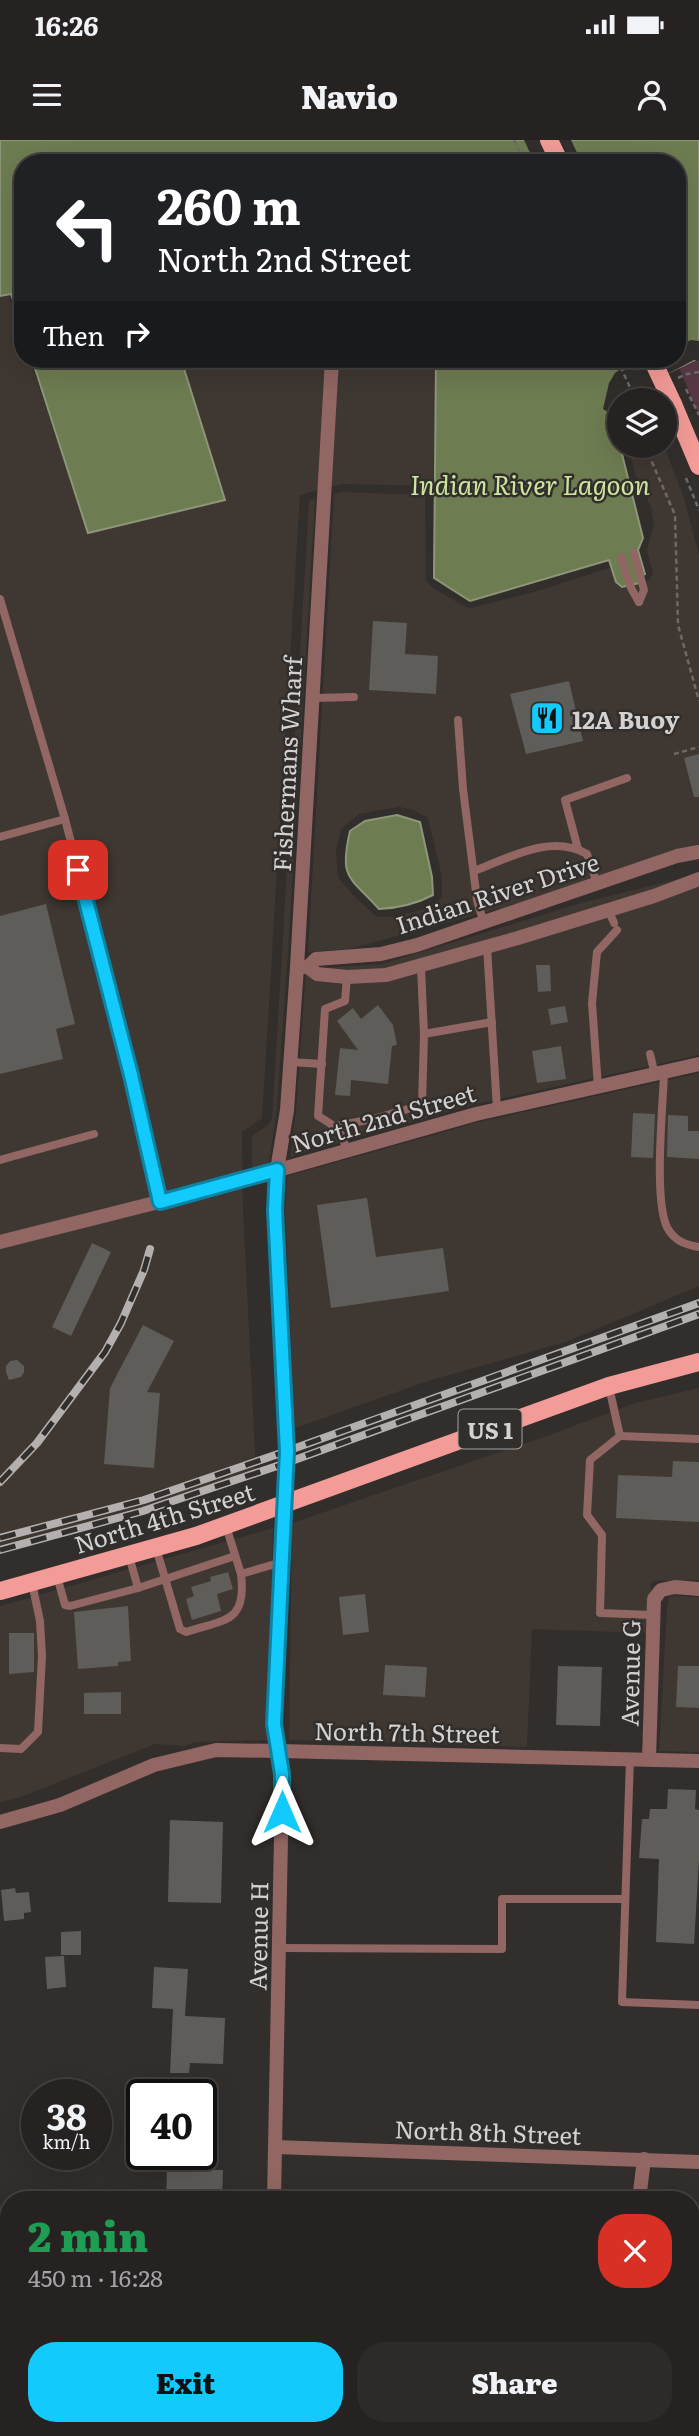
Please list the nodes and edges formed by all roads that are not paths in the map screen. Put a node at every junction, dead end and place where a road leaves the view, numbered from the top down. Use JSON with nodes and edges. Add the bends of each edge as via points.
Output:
{"nodes":[{"id":1,"x":331,"y":368,"type":"edge"},
{"id":2,"x":656,"y":368,"type":"edge"},
{"id":3,"x":699,"y":466,"type":"edge"},
{"id":4,"x":634,"y":553,"type":"dead end"},
{"id":5,"x":621,"y":557,"type":"dead end"},
{"id":6,"x":0,"y":599,"type":"edge"},
{"id":7,"x":354,"y":697,"type":"dead end"},
{"id":8,"x":313,"y":698,"type":"junction"},
{"id":9,"x":458,"y":720,"type":"dead end"},
{"id":10,"x":627,"y":778,"type":"dead end"},
{"id":11,"x":65,"y":819,"type":"junction"},
{"id":12,"x":0,"y":837,"type":"edge"},
{"id":13,"x":578,"y":849,"type":"junction"},
{"id":14,"x":699,"y":852,"type":"edge"},
{"id":15,"x":474,"y":872,"type":"junction"},
{"id":16,"x":698,"y":881,"type":"edge"},
{"id":17,"x":597,"y":883,"type":"junction"},
{"id":18,"x":483,"y":920,"type":"junction"},
{"id":19,"x":613,"y":921,"type":"junction"},
{"id":20,"x":487,"y":947,"type":"junction"},
{"id":21,"x":303,"y":967,"type":"junction"},
{"id":22,"x":421,"y":967,"type":"junction"},
{"id":23,"x":347,"y":978,"type":"junction"},
{"id":24,"x":492,"y":1022,"type":"junction"},
{"id":25,"x":424,"y":1034,"type":"junction"},
{"id":26,"x":650,"y":1054,"type":"dead end"},
{"id":27,"x":290,"y":1062,"type":"junction"},
{"id":28,"x":322,"y":1064,"type":"junction"},
{"id":29,"x":699,"y":1064,"type":"edge"},
{"id":30,"x":660,"y":1074,"type":"junction"},
{"id":31,"x":598,"y":1087,"type":"junction"},
{"id":32,"x":497,"y":1109,"type":"junction"},
{"id":33,"x":336,"y":1126,"type":"junction"},
{"id":34,"x":94,"y":1134,"type":"dead end"},
{"id":35,"x":346,"y":1150,"type":"junction"},
{"id":36,"x":0,"y":1160,"type":"edge"},
{"id":37,"x":277,"y":1170,"type":"junction"},
{"id":38,"x":160,"y":1202,"type":"junction"},
{"id":39,"x":0,"y":1242,"type":"edge"},
{"id":40,"x":699,"y":1247,"type":"edge"},
{"id":41,"x":699,"y":1362,"type":"edge"},
{"id":42,"x":609,"y":1386,"type":"junction"},
{"id":43,"x":620,"y":1436,"type":"junction"},
{"id":44,"x":699,"y":1439,"type":"edge"},
{"id":45,"x":283,"y":1505,"type":"junction"},
{"id":46,"x":226,"y":1525,"type":"junction"},
{"id":47,"x":156,"y":1548,"type":"junction"},
{"id":48,"x":129,"y":1556,"type":"junction"},
{"id":49,"x":235,"y":1556,"type":"junction"},
{"id":50,"x":282,"y":1562,"type":"junction"},
{"id":51,"x":241,"y":1574,"type":"junction"},
{"id":52,"x":57,"y":1576,"type":"junction"},
{"id":53,"x":165,"y":1579,"type":"junction"},
{"id":54,"x":32,"y":1583,"type":"junction"},
{"id":55,"x":138,"y":1588,"type":"junction"},
{"id":56,"x":699,"y":1589,"type":"edge"},
{"id":57,"x":0,"y":1591,"type":"edge"},
{"id":58,"x":652,"y":1615,"type":"junction"},
{"id":59,"x":0,"y":1748,"type":"edge"},
{"id":60,"x":278,"y":1751,"type":"junction"},
{"id":61,"x":630,"y":1758,"type":"junction"},
{"id":62,"x":649,"y":1759,"type":"junction"},
{"id":63,"x":699,"y":1761,"type":"edge"},
{"id":64,"x":0,"y":1822,"type":"edge"},
{"id":65,"x":625,"y":1899,"type":"junction"},
{"id":66,"x":279,"y":1948,"type":"junction"},
{"id":67,"x":699,"y":2006,"type":"edge"},
{"id":68,"x":275,"y":2147,"type":"junction"},
{"id":69,"x":644,"y":2159,"type":"junction"},
{"id":70,"x":699,"y":2162,"type":"edge"},
{"id":71,"x":274,"y":2191,"type":"edge"},
{"id":72,"x":640,"y":2191,"type":"edge"}],
"edges":[{"from":1,"to":8,"type":"street","name":"Fishermans Wharf"},
{"from":2,"to":3,"type":"main road","bridge":true},
{"from":4,"to":5,"type":"lane","via":[[644,590],[639,601]]},
{"from":6,"to":11,"type":"lane"},
{"from":7,"to":8,"type":"lane"},
{"from":8,"to":21,"type":"street","name":"Fishermans Wharf"},
{"from":9,"to":15,"type":"lane"},
{"from":10,"to":13,"type":"lane","via":[[565,800]]},
{"from":11,"to":12,"type":"lane"},
{"from":11,"to":38,"type":"lane"},
{"from":13,"to":15,"type":"lane","via":[[541,846]]},
{"from":13,"to":17,"type":"lane","via":[[587,854]]},
{"from":14,"to":17,"type":"street","name":"Indian River Drive"},
{"from":15,"to":18,"type":"lane"},
{"from":16,"to":19,"type":"street","name":"Indian River Drive"},
{"from":17,"to":18,"type":"street","name":"Indian River Drive"},
{"from":18,"to":21,"type":"street","name":"Indian River Drive","via":[[381,954],[316,959]]},
{"from":19,"to":20,"type":"street","name":"Indian River Drive"},
{"from":19,"to":31,"type":"lane","via":[[597,952],[592,1003]]},
{"from":20,"to":22,"type":"street","name":"Indian River Drive"},
{"from":20,"to":24,"type":"lane"},
{"from":21,"to":23,"type":"street","name":"Indian River Drive"},
{"from":21,"to":27,"type":"street","name":"Fishermans Wharf"},
{"from":22,"to":23,"type":"street","name":"Indian River Drive"},
{"from":22,"to":25,"type":"lane"},
{"from":23,"to":28,"type":"lane","via":[[345,1001],[325,1009]]},
{"from":24,"to":25,"type":"lane"},
{"from":24,"to":32,"type":"lane"},
{"from":25,"to":33,"type":"lane","via":[[422,1105]]},
{"from":26,"to":30,"type":"lane"},
{"from":27,"to":28,"type":"lane"},
{"from":27,"to":37,"type":"street","name":"Fishermans Wharf"},
{"from":28,"to":33,"type":"lane","via":[[318,1116]]},
{"from":29,"to":30,"type":"street","name":"North 2nd Street"},
{"from":30,"to":31,"type":"street","name":"North 2nd Street"},
{"from":30,"to":40,"type":"lane","via":[[660,1205],[668,1229],[683,1244]]},
{"from":31,"to":32,"type":"street","name":"North 2nd Street"},
{"from":32,"to":35,"type":"street","name":"North 2nd Street"},
{"from":33,"to":35,"type":"lane"},
{"from":34,"to":36,"type":"lane"},
{"from":35,"to":37,"type":"street","name":"North 2nd Street"},
{"from":37,"to":38,"type":"street","name":"North 2nd Street"},
{"from":37,"to":45,"type":"street","name":"Avenue H","via":[[287,1451]]},
{"from":38,"to":39,"type":"street","name":"North 2nd Street"},
{"from":41,"to":42,"type":"main road","name":"North 4th Street","number":"US 1"},
{"from":42,"to":43,"type":"lane"},
{"from":42,"to":45,"type":"main road","name":"North 4th Street","number":"US 1"},
{"from":43,"to":44,"type":"lane"},
{"from":43,"to":58,"type":"lane","via":[[590,1460],[587,1515],[602,1535],[600,1613]]},
{"from":45,"to":46,"type":"main road","name":"North 4th Street","number":"US 1"},
{"from":45,"to":50,"type":"street","name":"Avenue H"},
{"from":46,"to":47,"type":"main road","name":"North 4th Street","number":"US 1"},
{"from":46,"to":49,"type":"lane"},
{"from":47,"to":48,"type":"main road","name":"North 4th Street","number":"US 1"},
{"from":47,"to":53,"type":"lane"},
{"from":48,"to":52,"type":"main road","name":"North 4th Street","number":"US 1"},
{"from":48,"to":55,"type":"lane"},
{"from":49,"to":51,"type":"lane"},
{"from":49,"to":53,"type":"lane"},
{"from":50,"to":51,"type":"lane"},
{"from":50,"to":60,"type":"street","name":"Avenue H","via":[[274,1724]]},
{"from":51,"to":53,"type":"lane","via":[[243,1594],[232,1617],[186,1632],[180,1629]]},
{"from":52,"to":54,"type":"main road","name":"North 4th Street","number":"US 1"},
{"from":52,"to":55,"type":"lane","via":[[65,1605],[70,1606]]},
{"from":53,"to":55,"type":"lane"},
{"from":54,"to":57,"type":"main road","name":"North 4th Street","number":"US 1"},
{"from":54,"to":59,"type":"lane","via":[[42,1656],[38,1732],[21,1748]]},
{"from":56,"to":58,"type":"street","name":"Avenue G","via":[[661,1590],[654,1599]]},
{"from":58,"to":62,"type":"street","name":"Avenue G"},
{"from":60,"to":61,"type":"street","name":"North 7th Street"},
{"from":60,"to":64,"type":"street","name":"North 7th Street","via":[[216,1751],[154,1765],[60,1805]]},
{"from":60,"to":66,"type":"street","name":"Avenue H","via":[[282,1784]]},
{"from":61,"to":62,"type":"street","name":"North 7th Street"},
{"from":61,"to":65,"type":"lane"},
{"from":62,"to":63,"type":"street","name":"North 7th Street"},
{"from":65,"to":66,"type":"lane","via":[[502,1899],[502,1950]]},
{"from":65,"to":67,"type":"lane","via":[[622,2002]]},
{"from":66,"to":68,"type":"street","name":"Avenue H"},
{"from":68,"to":69,"type":"street","name":"North 8th Street"},
{"from":68,"to":71,"type":"street","name":"Avenue H"},
{"from":69,"to":70,"type":"street","name":"North 8th Street"},
{"from":69,"to":72,"type":"street"}]}
